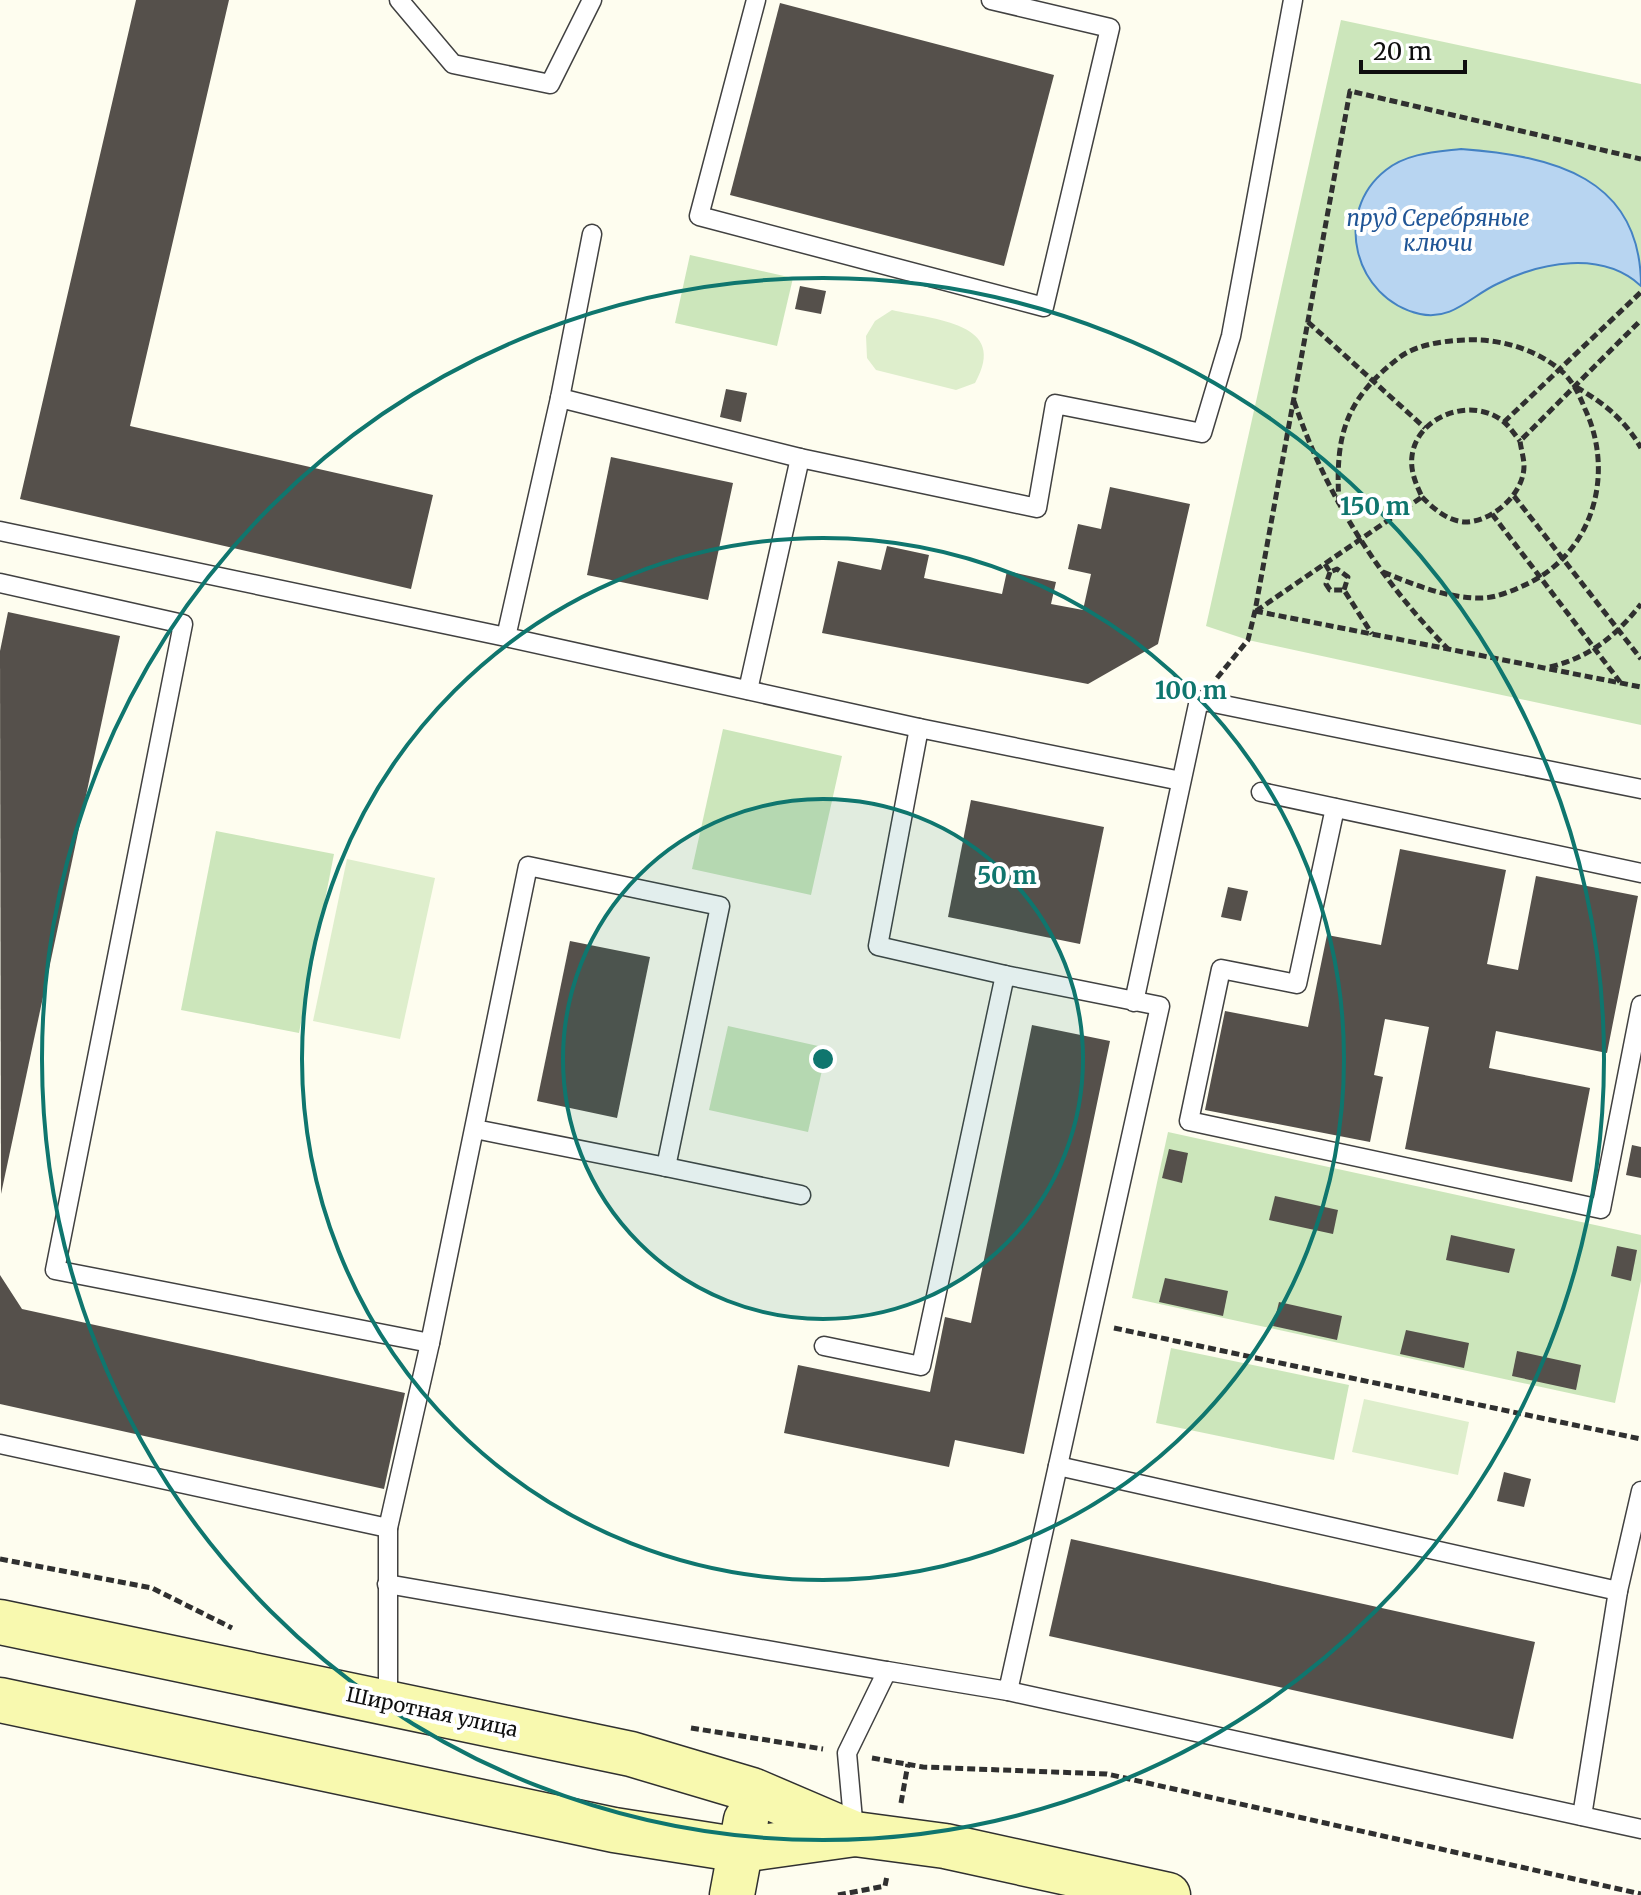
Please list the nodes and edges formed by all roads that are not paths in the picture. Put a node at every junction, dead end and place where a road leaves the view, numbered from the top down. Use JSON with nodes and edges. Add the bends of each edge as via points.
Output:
{"nodes":[{"id":1,"x":399,"y":0,"type":"edge"},
{"id":2,"x":592,"y":0,"type":"edge"},
{"id":3,"x":756,"y":0,"type":"edge"},
{"id":4,"x":991,"y":0,"type":"edge"},
{"id":5,"x":1293,"y":0,"type":"edge"},
{"id":6,"x":592,"y":234,"type":"dead end"},
{"id":7,"x":560,"y":398,"type":"junction"},
{"id":8,"x":800,"y":458,"type":"junction"},
{"id":9,"x":0,"y":531,"type":"edge"},
{"id":10,"x":0,"y":583,"type":"edge"},
{"id":11,"x":506,"y":637,"type":"junction"},
{"id":12,"x":748,"y":690,"type":"junction"},
{"id":13,"x":919,"y":728,"type":"junction"},
{"id":14,"x":1181,"y":781,"type":"junction"},
{"id":15,"x":1641,"y":789,"type":"edge"},
{"id":16,"x":1261,"y":792,"type":"dead end"},
{"id":17,"x":1335,"y":808,"type":"junction"},
{"id":18,"x":1641,"y":873,"type":"edge"},
{"id":19,"x":1005,"y":975,"type":"junction"},
{"id":20,"x":1134,"y":1002,"type":"junction"},
{"id":21,"x":1641,"y":1005,"type":"edge"},
{"id":22,"x":475,"y":1129,"type":"junction"},
{"id":23,"x":666,"y":1167,"type":"junction"},
{"id":24,"x":801,"y":1195,"type":"dead end"},
{"id":25,"x":430,"y":1343,"type":"junction"},
{"id":26,"x":824,"y":1346,"type":"dead end"},
{"id":27,"x":0,"y":1444,"type":"edge"},
{"id":28,"x":1058,"y":1466,"type":"junction"},
{"id":29,"x":1641,"y":1491,"type":"edge"},
{"id":30,"x":388,"y":1528,"type":"junction"},
{"id":31,"x":387,"y":1584,"type":"junction"},
{"id":32,"x":1618,"y":1591,"type":"junction"},
{"id":33,"x":0,"y":1622,"type":"edge"},
{"id":34,"x":887,"y":1671,"type":"junction"},
{"id":35,"x":1008,"y":1691,"type":"junction"},
{"id":36,"x":0,"y":1700,"type":"edge"},
{"id":37,"x":388,"y":1703,"type":"junction"},
{"id":38,"x":752,"y":1790,"type":"junction"},
{"id":39,"x":1582,"y":1816,"type":"junction"},
{"id":40,"x":1641,"y":1829,"type":"edge"},
{"id":41,"x":855,"y":1834,"type":"junction"},
{"id":42,"x":741,"y":1850,"type":"junction"},
{"id":43,"x":732,"y":1895,"type":"edge"},
{"id":44,"x":1168,"y":1895,"type":"edge"}],
"edges":[{"from":1,"to":2,"type":"lane","via":[[453,64],[550,84]]},
{"from":3,"to":4,"type":"lane","via":[[699,216],[1044,307],[1110,28]]},
{"from":5,"to":8,"type":"lane","via":[[1231,336],[1202,433],[1055,404],[1037,508]]},
{"from":6,"to":7,"type":"lane"},
{"from":7,"to":8,"type":"lane"},
{"from":7,"to":11,"type":"lane"},
{"from":8,"to":12,"type":"lane"},
{"from":9,"to":11,"type":"lane"},
{"from":10,"to":25,"type":"lane","via":[[183,624],[55,1270]]},
{"from":11,"to":12,"type":"lane"},
{"from":12,"to":13,"type":"lane"},
{"from":13,"to":14,"type":"lane"},
{"from":13,"to":19,"type":"lane","via":[[878,946]]},
{"from":14,"to":15,"type":"lane","via":[[1199,700]]},
{"from":14,"to":20,"type":"lane"},
{"from":16,"to":17,"type":"lane"},
{"from":17,"to":18,"type":"lane"},
{"from":17,"to":21,"type":"lane","via":[[1297,984],[1221,969],[1189,1121],[1601,1209]]},
{"from":19,"to":20,"type":"lane"},
{"from":19,"to":26,"type":"lane","via":[[921,1366]]},
{"from":20,"to":28,"type":"lane","via":[[1160,1006]]},
{"from":22,"to":23,"type":"lane"},
{"from":22,"to":23,"type":"lane","via":[[528,866],[720,906]]},
{"from":22,"to":25,"type":"lane"},
{"from":23,"to":24,"type":"lane"},
{"from":25,"to":30,"type":"lane"},
{"from":27,"to":30,"type":"lane"},
{"from":28,"to":32,"type":"lane"},
{"from":28,"to":35,"type":"lane"},
{"from":29,"to":32,"type":"lane"},
{"from":30,"to":31,"type":"lane"},
{"from":31,"to":34,"type":"lane"},
{"from":31,"to":37,"type":"lane"},
{"from":32,"to":39,"type":"lane"},
{"from":33,"to":37,"type":"main road","name":"Широтная улица"},
{"from":34,"to":35,"type":"lane"},
{"from":34,"to":41,"type":"lane","via":[[847,1753]]},
{"from":35,"to":39,"type":"lane"},
{"from":36,"to":42,"type":"main road","name":"Широтная улица","via":[[614,1830]]},
{"from":37,"to":38,"type":"main road","name":"Широтная улица","via":[[631,1754]]},
{"from":38,"to":41,"type":"main road","name":"Широтная улица"},
{"from":38,"to":42,"type":"main road"},
{"from":39,"to":40,"type":"lane"},
{"from":41,"to":42,"type":"main road","name":"Широтная улица"},
{"from":41,"to":44,"type":"main road","name":"Широтная улица","via":[[945,1846]]},
{"from":42,"to":43,"type":"main road"}]}
